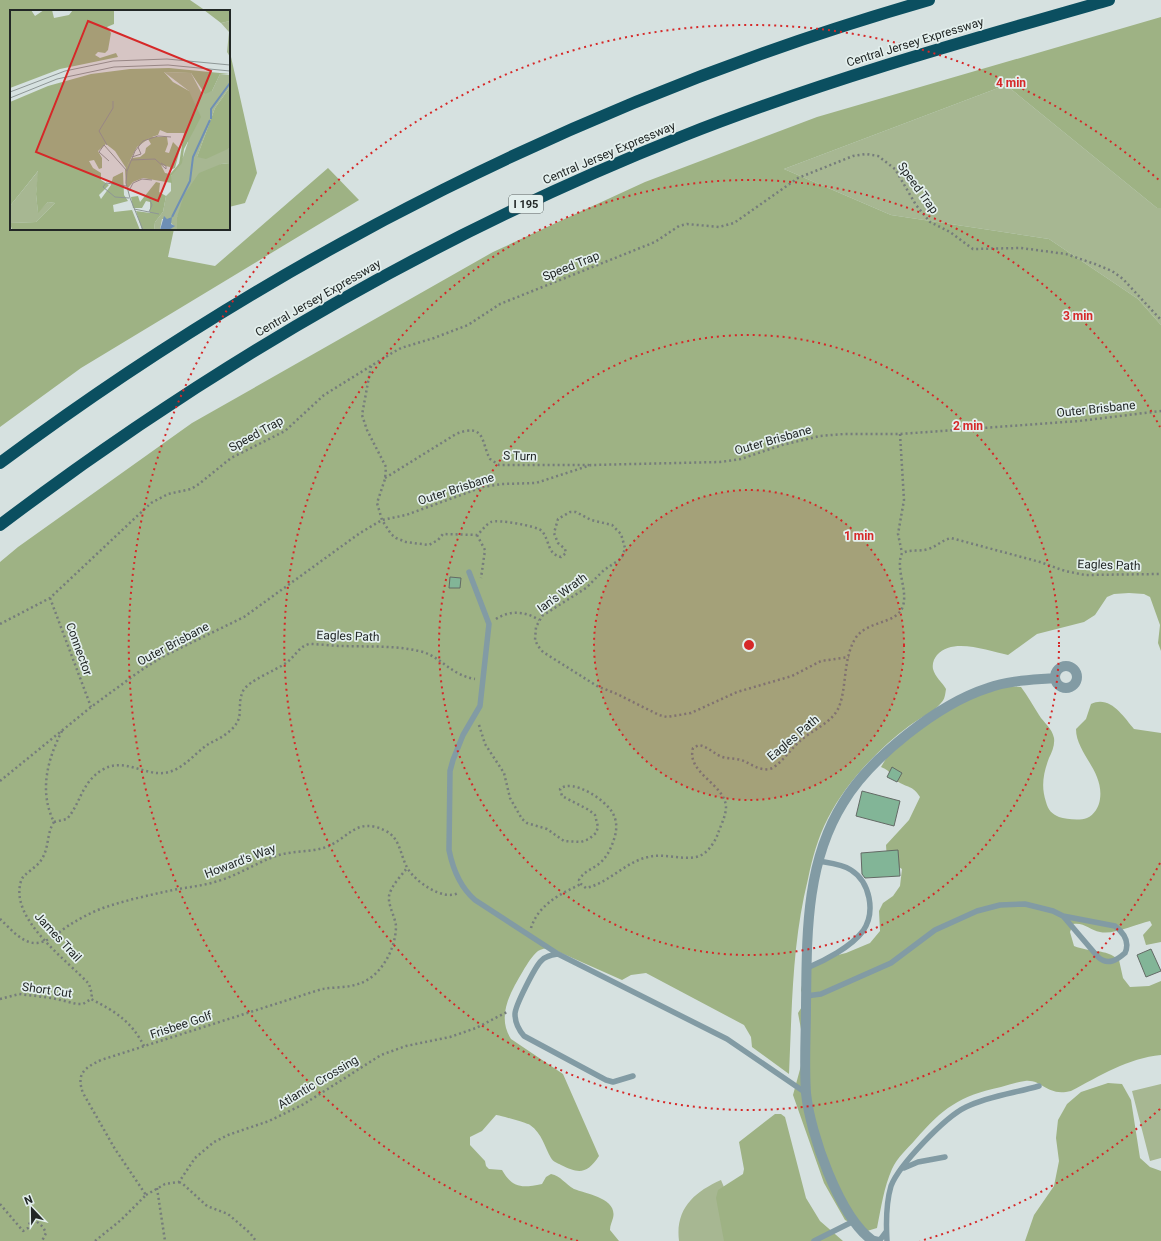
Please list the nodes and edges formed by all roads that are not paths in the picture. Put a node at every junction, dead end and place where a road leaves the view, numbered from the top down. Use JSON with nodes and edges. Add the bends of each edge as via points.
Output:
{"nodes":[{"id":1,"x":929,"y":0,"type":"edge"},
{"id":2,"x":1109,"y":0,"type":"edge"},
{"id":3,"x":0,"y":463,"type":"edge"},
{"id":4,"x":0,"y":525,"type":"edge"},
{"id":5,"x":469,"y":572,"type":"dead end"},
{"id":6,"x":1055,"y":678,"type":"dead end"},
{"id":7,"x":818,"y":861,"type":"junction"},
{"id":8,"x":1063,"y":916,"type":"junction"},
{"id":9,"x":558,"y":954,"type":"junction"},
{"id":10,"x":806,"y":968,"type":"junction"},
{"id":11,"x":806,"y":996,"type":"junction"},
{"id":12,"x":633,"y":1076,"type":"dead end"},
{"id":13,"x":1039,"y":1086,"type":"dead end"},
{"id":14,"x":806,"y":1093,"type":"junction"},
{"id":15,"x":945,"y":1157,"type":"dead end"},
{"id":16,"x":900,"y":1170,"type":"junction"},
{"id":17,"x":854,"y":1221,"type":"junction"},
{"id":18,"x":887,"y":1232,"type":"junction"},
{"id":19,"x":871,"y":1239,"type":"edge"},
{"id":20,"x":814,"y":1241,"type":"edge"},
{"id":21,"x":887,"y":1241,"type":"edge"}],
"edges":[{"from":1,"to":3,"type":"highway","via":[[770,50],[662,91],[582,124],[424,199],[322,253],[181,337],[115,380]]},
{"from":2,"to":4,"type":"highway","name":"Central Jersey Expressway","number":"I 195","via":[[898,61],[796,94],[684,136],[536,199],[389,273],[291,328],[153,415]]},
{"from":5,"to":9,"type":"lane","via":[[489,624],[478,710],[462,735],[452,760],[449,850],[455,873],[464,889],[475,900]]},
{"from":6,"to":7,"type":"street","via":[[1015,681],[989,687],[960,699],[930,717],[875,764],[852,789],[830,826]]},
{"from":7,"to":10,"type":"street","via":[[810,905]]},
{"from":7,"to":10,"type":"lane","via":[[843,866],[857,874],[868,890],[870,909],[866,925],[860,934],[827,959]]},
{"from":8,"to":8,"type":"lane","via":[[1100,960],[1113,961],[1125,953],[1127,940],[1122,931],[1115,926]]},
{"from":8,"to":11,"type":"lane","via":[[1025,904],[988,907],[935,930],[891,962],[822,994]]},
{"from":9,"to":12,"type":"lane","via":[[540,961],[515,1007],[517,1026],[524,1036],[606,1080],[612,1082]]},
{"from":9,"to":14,"type":"lane","via":[[727,1039]]},
{"from":10,"to":11,"type":"street"},
{"from":11,"to":14,"type":"street"},
{"from":13,"to":16,"type":"lane","via":[[974,1103],[958,1111],[944,1121]]},
{"from":14,"to":17,"type":"street","via":[[824,1159],[839,1197]]},
{"from":15,"to":16,"type":"lane","via":[[914,1163]]},
{"from":16,"to":18,"type":"lane","via":[[889,1194]]},
{"from":17,"to":19,"type":"street"},
{"from":17,"to":20,"type":"lane"},
{"from":18,"to":19,"type":"lane","via":[[880,1240]]},
{"from":18,"to":21,"type":"lane"}]}
